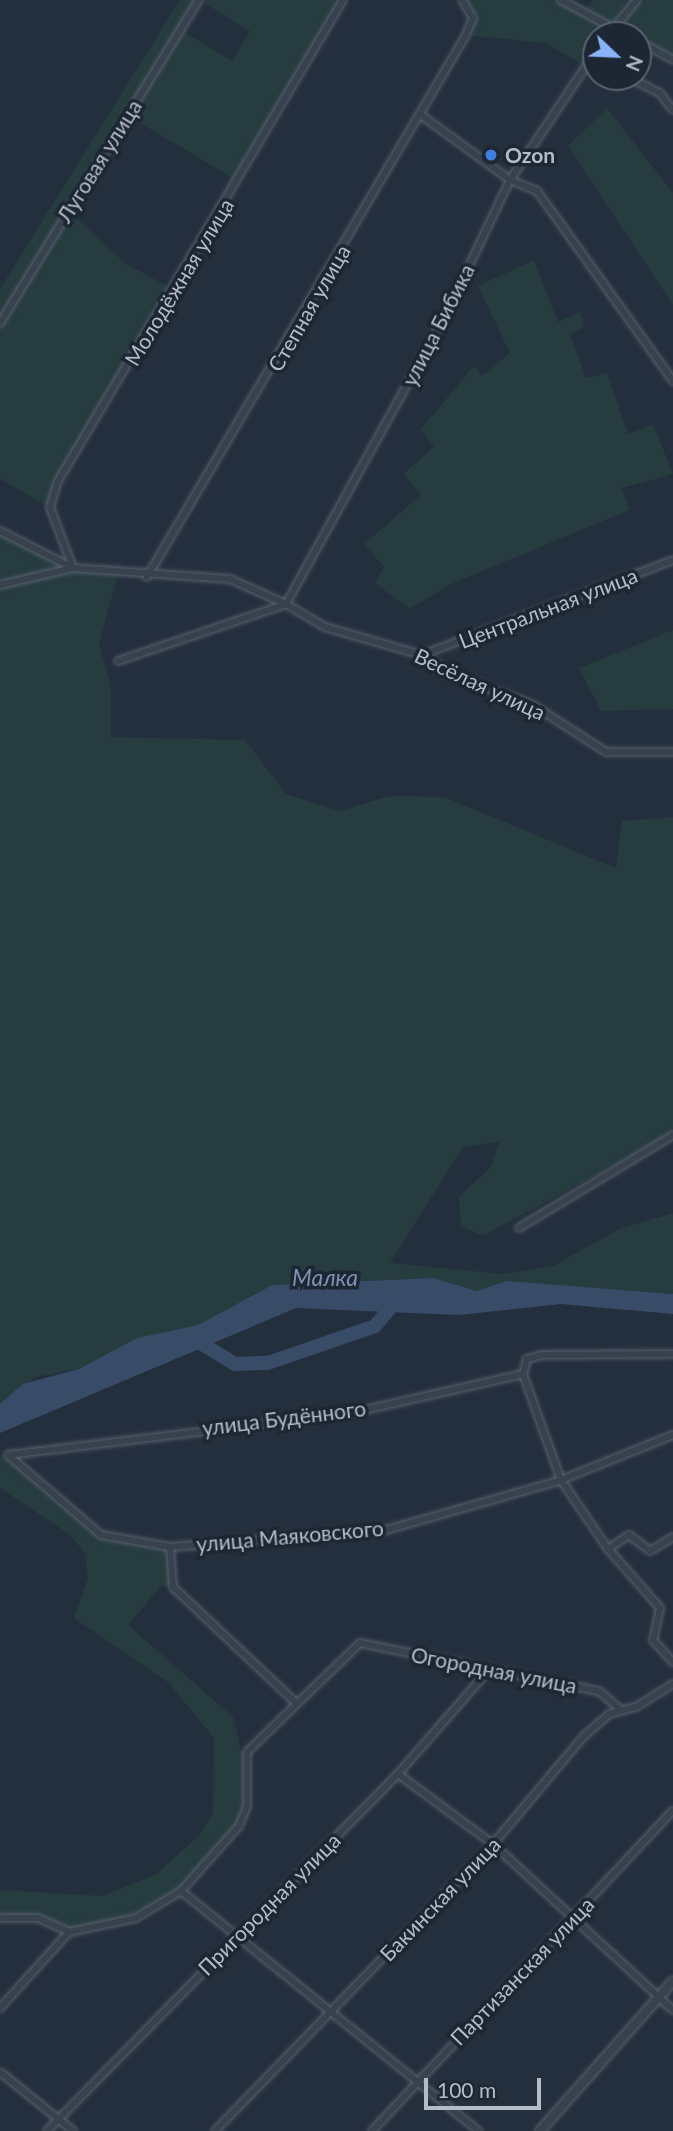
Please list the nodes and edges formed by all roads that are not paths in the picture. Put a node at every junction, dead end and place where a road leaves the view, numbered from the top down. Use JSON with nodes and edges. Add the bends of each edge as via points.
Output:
{"nodes":[{"id":1,"x":199,"y":0,"type":"edge"},
{"id":2,"x":343,"y":0,"type":"edge"},
{"id":3,"x":462,"y":0,"type":"edge"},
{"id":4,"x":561,"y":0,"type":"edge"},
{"id":5,"x":637,"y":0,"type":"edge"},
{"id":6,"x":600,"y":21,"type":"edge"},
{"id":7,"x":619,"y":21,"type":"edge"},
{"id":8,"x":652,"y":49,"type":"edge"},
{"id":9,"x":673,"y":60,"type":"edge"},
{"id":10,"x":582,"y":73,"type":"edge"},
{"id":11,"x":652,"y":89,"type":"edge"},
{"id":12,"x":673,"y":110,"type":"edge"},
{"id":13,"x":421,"y":116,"type":"junction"},
{"id":14,"x":510,"y":180,"type":"junction"},
{"id":15,"x":0,"y":323,"type":"edge"},
{"id":16,"x":673,"y":380,"type":"edge"},
{"id":17,"x":0,"y":531,"type":"edge"},
{"id":18,"x":673,"y":560,"type":"edge"},
{"id":19,"x":73,"y":568,"type":"junction"},
{"id":20,"x":147,"y":577,"type":"junction"},
{"id":21,"x":0,"y":585,"type":"edge"},
{"id":22,"x":286,"y":604,"type":"junction"},
{"id":23,"x":422,"y":655,"type":"junction"},
{"id":24,"x":118,"y":661,"type":"dead end"},
{"id":25,"x":673,"y":752,"type":"edge"},
{"id":26,"x":673,"y":1135,"type":"edge"},
{"id":27,"x":519,"y":1228,"type":"dead end"},
{"id":28,"x":673,"y":1354,"type":"edge"},
{"id":29,"x":523,"y":1374,"type":"junction"},
{"id":30,"x":673,"y":1435,"type":"edge"},
{"id":31,"x":8,"y":1455,"type":"joint"},
{"id":32,"x":561,"y":1480,"type":"junction"},
{"id":33,"x":673,"y":1537,"type":"edge"},
{"id":34,"x":170,"y":1547,"type":"junction"},
{"id":35,"x":607,"y":1549,"type":"junction"},
{"id":36,"x":673,"y":1662,"type":"edge"},
{"id":37,"x":486,"y":1673,"type":"junction"},
{"id":38,"x":673,"y":1684,"type":"edge"},
{"id":39,"x":295,"y":1702,"type":"junction"},
{"id":40,"x":620,"y":1709,"type":"junction"},
{"id":41,"x":398,"y":1774,"type":"junction"},
{"id":42,"x":673,"y":1811,"type":"edge"},
{"id":43,"x":493,"y":1844,"type":"junction"},
{"id":44,"x":181,"y":1891,"type":"junction"},
{"id":45,"x":0,"y":1918,"type":"edge"},
{"id":46,"x":573,"y":1919,"type":"junction"},
{"id":47,"x":69,"y":1932,"type":"junction"},
{"id":48,"x":239,"y":1934,"type":"junction"},
{"id":49,"x":673,"y":1982,"type":"edge"},
{"id":50,"x":658,"y":1997,"type":"junction"},
{"id":51,"x":0,"y":2008,"type":"edge"},
{"id":52,"x":673,"y":2010,"type":"edge"},
{"id":53,"x":329,"y":2012,"type":"junction"},
{"id":54,"x":0,"y":2073,"type":"edge"},
{"id":55,"x":414,"y":2082,"type":"junction"},
{"id":56,"x":59,"y":2119,"type":"junction"},
{"id":57,"x":47,"y":2131,"type":"edge"},
{"id":58,"x":73,"y":2131,"type":"edge"},
{"id":59,"x":215,"y":2131,"type":"edge"},
{"id":60,"x":372,"y":2131,"type":"edge"},
{"id":61,"x":478,"y":2131,"type":"edge"},
{"id":62,"x":540,"y":2131,"type":"edge"}],
"edges":[{"from":1,"to":15,"type":"street","name":"Луговая улица"},
{"from":2,"to":19,"type":"street","name":"Молодёжная улица","via":[[58,481],[50,507]]},
{"from":3,"to":13,"type":"street","name":"Степная улица","via":[[473,18]]},
{"from":4,"to":6,"type":"street"},
{"from":5,"to":7,"type":"street"},
{"from":8,"to":9,"type":"street"},
{"from":10,"to":14,"type":"street","name":"улица Бибика"},
{"from":11,"to":12,"type":"street"},
{"from":13,"to":14,"type":"street"},
{"from":13,"to":20,"type":"street","name":"Степная улица"},
{"from":14,"to":16,"type":"street","via":[[537,191]]},
{"from":14,"to":22,"type":"street","name":"улица Бибика","via":[[447,312]]},
{"from":17,"to":19,"type":"street"},
{"from":18,"to":23,"type":"street","name":"Центральная улица"},
{"from":19,"to":20,"type":"street","name":"Весёлая улица"},
{"from":19,"to":21,"type":"street","name":"Весёлая улица"},
{"from":20,"to":22,"type":"street","name":"Весёлая улица","via":[[230,579]]},
{"from":22,"to":23,"type":"street","name":"Весёлая улица","via":[[325,627]]},
{"from":22,"to":24,"type":"street"},
{"from":23,"to":25,"type":"street","name":"Весёлая улица","via":[[455,676],[533,705],[606,752]]},
{"from":26,"to":27,"type":"street"},
{"from":28,"to":29,"type":"street","name":"улица Будённого","via":[[542,1355],[527,1359]]},
{"from":29,"to":31,"type":"street","name":"улица Будённого","via":[[347,1414]]},
{"from":29,"to":32,"type":"street"},
{"from":30,"to":32,"type":"street","name":"улица Маяковского"},
{"from":31,"to":34,"type":"street","name":"улица Маяковского","via":[[101,1535]]},
{"from":32,"to":34,"type":"street","name":"улица Маяковского","via":[[386,1530]]},
{"from":32,"to":35,"type":"street"},
{"from":33,"to":35,"type":"street","via":[[650,1550],[629,1535]]},
{"from":34,"to":39,"type":"street","via":[[173,1587]]},
{"from":35,"to":36,"type":"street","via":[[660,1608],[653,1640]]},
{"from":37,"to":39,"type":"street","name":"Огородная улица","via":[[360,1643]]},
{"from":37,"to":40,"type":"street","name":"Огородная улица","via":[[599,1691]]},
{"from":37,"to":41,"type":"street","name":"Пригородная улица"},
{"from":38,"to":40,"type":"street","name":"Бакинская улица","via":[[636,1707]]},
{"from":39,"to":44,"type":"street","via":[[247,1752],[247,1806],[239,1826]]},
{"from":40,"to":43,"type":"street","name":"Бакинская улица","via":[[584,1736]]},
{"from":41,"to":43,"type":"street"},
{"from":41,"to":48,"type":"street","name":"Пригородная улица"},
{"from":42,"to":46,"type":"street","name":"Партизанская улица"},
{"from":43,"to":46,"type":"street"},
{"from":43,"to":53,"type":"street","name":"Бакинская улица"},
{"from":44,"to":47,"type":"street","via":[[136,1918]]},
{"from":44,"to":48,"type":"street"},
{"from":45,"to":47,"type":"street","via":[[38,1918]]},
{"from":46,"to":50,"type":"street"},
{"from":46,"to":55,"type":"street","name":"Партизанская улица"},
{"from":47,"to":51,"type":"street"},
{"from":48,"to":53,"type":"street"},
{"from":48,"to":56,"type":"street","name":"Пригородная улица"},
{"from":49,"to":50,"type":"street"},
{"from":50,"to":52,"type":"street"},
{"from":50,"to":62,"type":"street"},
{"from":53,"to":55,"type":"street"},
{"from":53,"to":59,"type":"street","name":"Бакинская улица"},
{"from":54,"to":56,"type":"street"},
{"from":55,"to":60,"type":"street","name":"Партизанская улица"},
{"from":55,"to":61,"type":"street"},
{"from":56,"to":57,"type":"street","name":"Пригородная улица"},
{"from":56,"to":58,"type":"street"}]}
